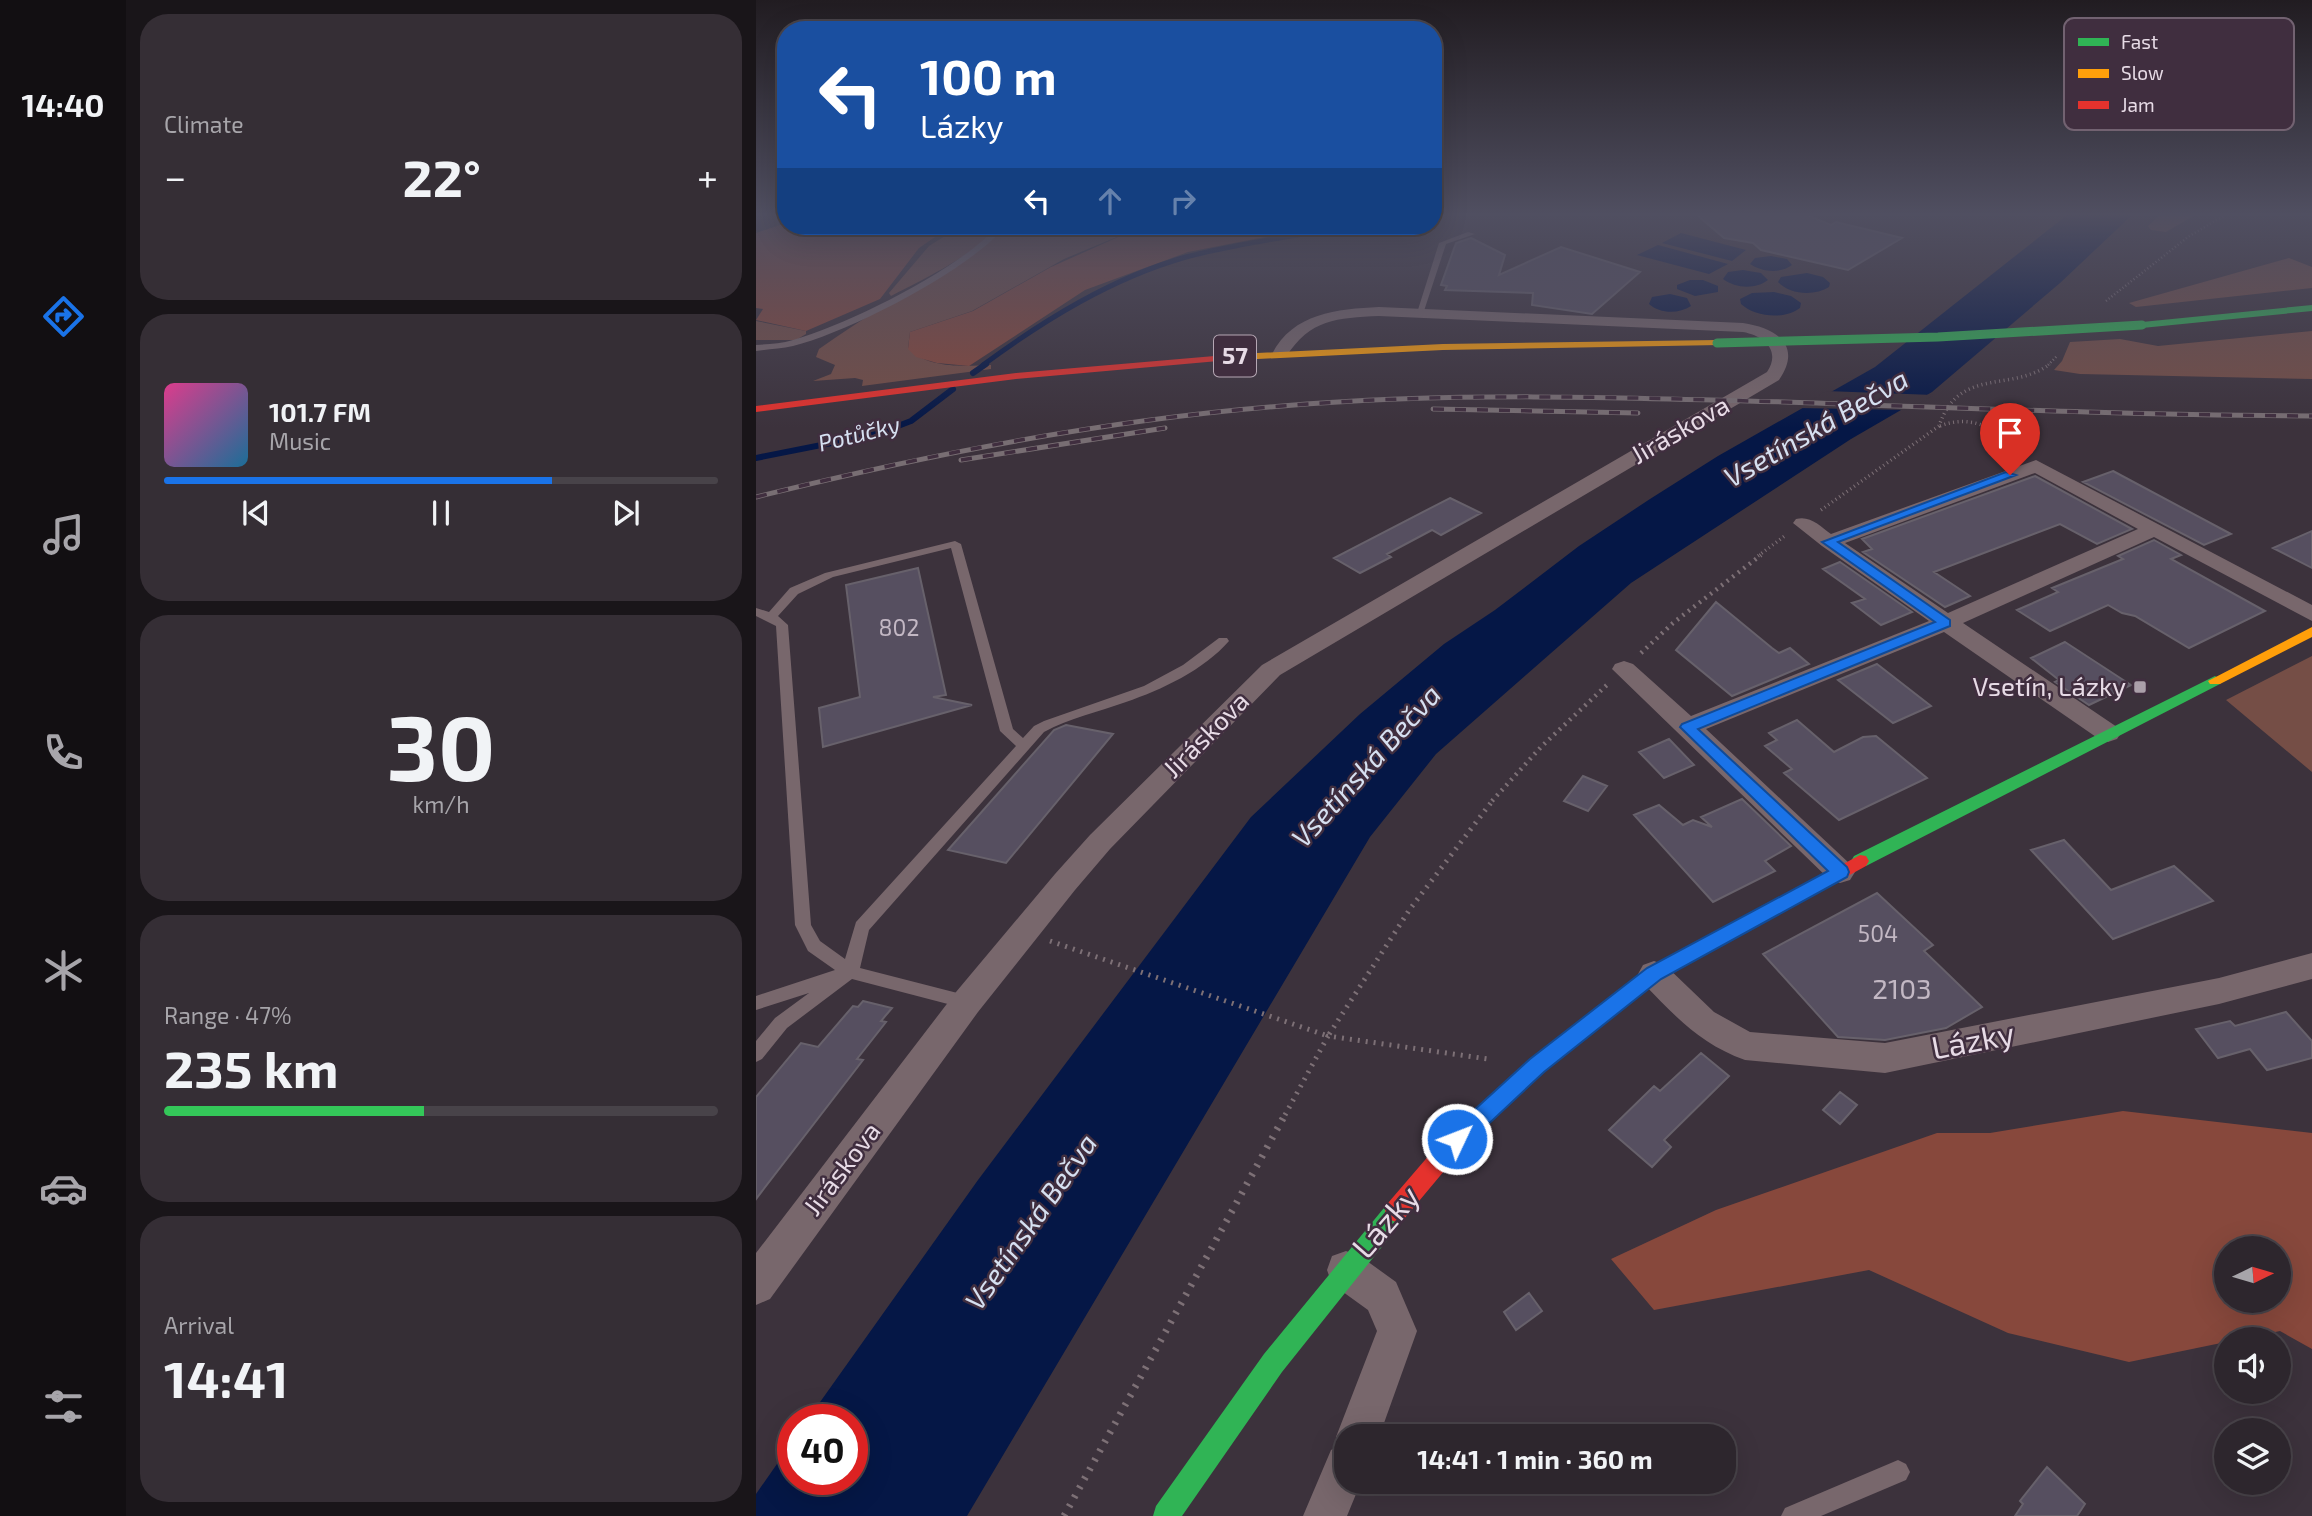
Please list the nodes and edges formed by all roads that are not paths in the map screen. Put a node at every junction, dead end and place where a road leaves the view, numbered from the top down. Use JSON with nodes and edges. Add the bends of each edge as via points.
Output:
{"nodes":[{"id":1,"x":917,"y":286,"type":"edge"},
{"id":2,"x":1429,"y":286,"type":"edge"},
{"id":3,"x":2312,"y":308,"type":"edge"},
{"id":4,"x":1419,"y":314,"type":"junction"},
{"id":5,"x":756,"y":348,"type":"edge"},
{"id":6,"x":1280,"y":354,"type":"junction"},
{"id":7,"x":756,"y":409,"type":"edge"},
{"id":8,"x":1802,"y":523,"type":"road end"},
{"id":9,"x":2153,"y":530,"type":"junction"},
{"id":10,"x":1829,"y":542,"type":"junction"},
{"id":11,"x":763,"y":614,"type":"edge"},
{"id":12,"x":2312,"y":614,"type":"edge"},
{"id":13,"x":1945,"y":623,"type":"junction"},
{"id":14,"x":2312,"y":631,"type":"edge"},
{"id":15,"x":1223,"y":641,"type":"dead end"},
{"id":16,"x":1624,"y":669,"type":"road end"},
{"id":17,"x":1688,"y":727,"type":"junction"},
{"id":18,"x":2108,"y":733,"type":"junction"},
{"id":19,"x":1024,"y":746,"type":"junction"},
{"id":20,"x":1840,"y":872,"type":"junction"},
{"id":21,"x":2312,"y":967,"type":"edge"},
{"id":22,"x":850,"y":972,"type":"junction"},
{"id":23,"x":1654,"y":974,"type":"junction"},
{"id":24,"x":967,"y":1002,"type":"junction"},
{"id":25,"x":756,"y":1003,"type":"edge"},
{"id":26,"x":756,"y":1054,"type":"edge"},
{"id":27,"x":1346,"y":1270,"type":"junction"},
{"id":28,"x":756,"y":1285,"type":"edge"},
{"id":29,"x":1362,"y":1424,"type":"edge"},
{"id":30,"x":1898,"y":1472,"type":"dead end"},
{"id":31,"x":1334,"y":1494,"type":"edge"},
{"id":32,"x":1166,"y":1516,"type":"edge"},
{"id":33,"x":1325,"y":1516,"type":"edge"},
{"id":34,"x":1793,"y":1516,"type":"edge"}],
"edges":[{"from":1,"to":5,"type":"lane","via":[[838,328],[794,343]]},
{"from":2,"to":4,"type":"lane"},
{"from":3,"to":6,"type":"main road","number":"57","bridge":true,"via":[[2142,325],[1938,337]]},
{"from":4,"to":6,"type":"street","via":[[1321,319],[1296,332]]},
{"from":4,"to":24,"type":"street","name":"Jiráskova","via":[[1743,329],[1764,333],[1777,344],[1783,362],[1773,376],[1271,670],[1100,842]]},
{"from":6,"to":7,"type":"main road","number":"57","via":[[1006,376]]},
{"from":8,"to":10,"type":"street"},
{"from":9,"to":10,"type":"street","via":[[2036,466]]},
{"from":9,"to":12,"type":"street"},
{"from":9,"to":13,"type":"street"},
{"from":10,"to":13,"type":"street"},
{"from":11,"to":19,"type":"lane","via":[[794,591],[829,575],[956,544],[1007,731]]},
{"from":11,"to":22,"type":"lane","via":[[782,625],[803,925],[814,946]]},
{"from":13,"to":17,"type":"street"},
{"from":13,"to":18,"type":"street"},
{"from":14,"to":18,"type":"main road","name":"Lázky"},
{"from":15,"to":19,"type":"lane","via":[[1170,679],[1055,720]]},
{"from":16,"to":17,"type":"street"},
{"from":17,"to":20,"type":"street"},
{"from":18,"to":20,"type":"main road","name":"Lázky"},
{"from":19,"to":22,"type":"lane","via":[[862,927]]},
{"from":20,"to":23,"type":"main road","name":"Lázky"},
{"from":21,"to":23,"type":"street","name":"Lázky","via":[[2091,1019],[1885,1058],[1745,1046],[1702,1022]]},
{"from":22,"to":24,"type":"lane"},
{"from":22,"to":25,"type":"lane"},
{"from":22,"to":26,"type":"lane","via":[[781,1023]]},
{"from":23,"to":27,"type":"main road","name":"Lázky","via":[[1537,1066],[1457,1139]]},
{"from":24,"to":28,"type":"street","name":"Jiráskova"},
{"from":27,"to":29,"type":"street","via":[[1382,1296],[1396,1331]]},
{"from":27,"to":32,"type":"main road","name":"Lázky","via":[[1273,1363]]},
{"from":30,"to":34,"type":"lane"},
{"from":31,"to":33,"type":"street"}]}
